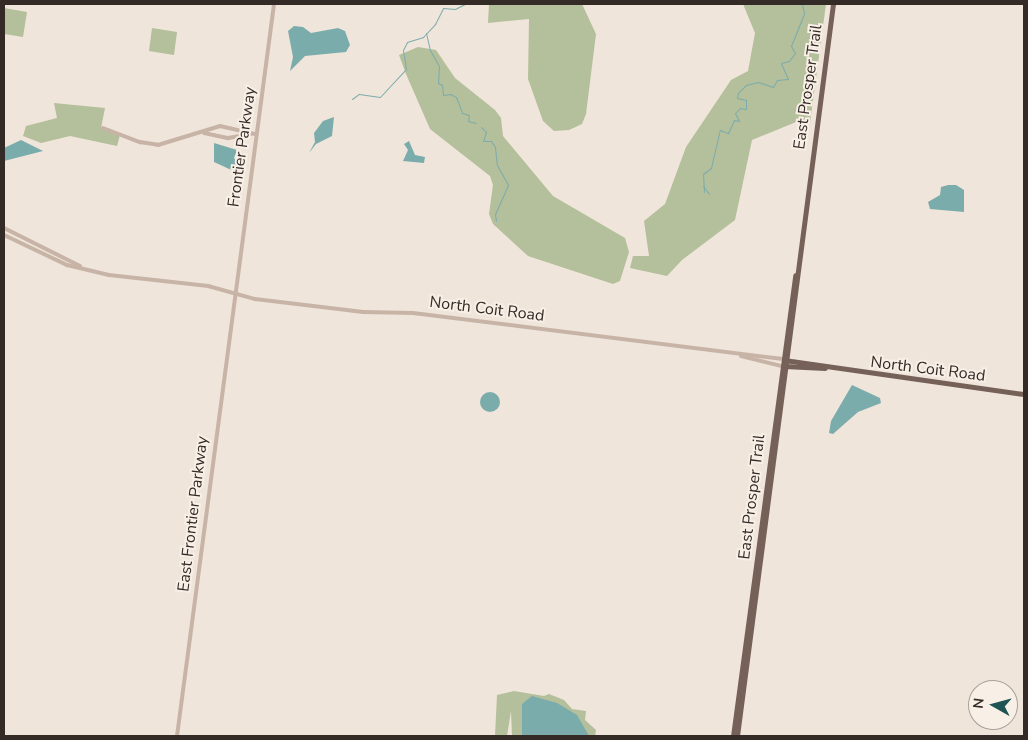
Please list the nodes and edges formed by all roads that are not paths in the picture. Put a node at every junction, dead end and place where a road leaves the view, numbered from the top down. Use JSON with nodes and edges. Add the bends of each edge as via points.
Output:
{"nodes":[{"id":1,"x":274,"y":4,"type":"edge"},
{"id":2,"x":833,"y":4,"type":"edge"},
{"id":3,"x":103,"y":128,"type":"dead end"},
{"id":4,"x":202,"y":133,"type":"junction"},
{"id":5,"x":256,"y":134,"type":"junction"},
{"id":6,"x":4,"y":228,"type":"edge"},
{"id":7,"x":4,"y":235,"type":"edge"},
{"id":8,"x":89,"y":270,"type":"junction"},
{"id":9,"x":234,"y":294,"type":"junction"},
{"id":10,"x":784,"y":363,"type":"junction"},
{"id":11,"x":1024,"y":394,"type":"edge"},
{"id":12,"x":177,"y":736,"type":"edge"},
{"id":13,"x":733,"y":736,"type":"edge"},
{"id":14,"x":737,"y":736,"type":"edge"}],
"edges":[{"from":1,"to":5,"type":"street","name":"Frontier Parkway"},
{"from":2,"to":10,"type":"main road","name":"East Prosper Trail"},
{"from":3,"to":4,"type":"street","via":[[158,145]]},
{"from":4,"to":5,"type":"street","via":[[228,138]]},
{"from":4,"to":5,"type":"street","via":[[220,126]]},
{"from":5,"to":9,"type":"street","name":"Frontier Parkway"},
{"from":6,"to":8,"type":"street"},
{"from":7,"to":8,"type":"street","via":[[56,262]]},
{"from":8,"to":9,"type":"street","name":"North Coit Road","via":[[208,286]]},
{"from":9,"to":10,"type":"street","name":"North Coit Road","via":[[363,312],[384,310],[497,323]]},
{"from":9,"to":12,"type":"street","name":"East Frontier Parkway"},
{"from":10,"to":11,"type":"main road","name":"North Coit Road"},
{"from":10,"to":13,"type":"main road","name":"East Prosper Trail"},
{"from":10,"to":14,"type":"main road","name":"East Prosper Trail"}]}
